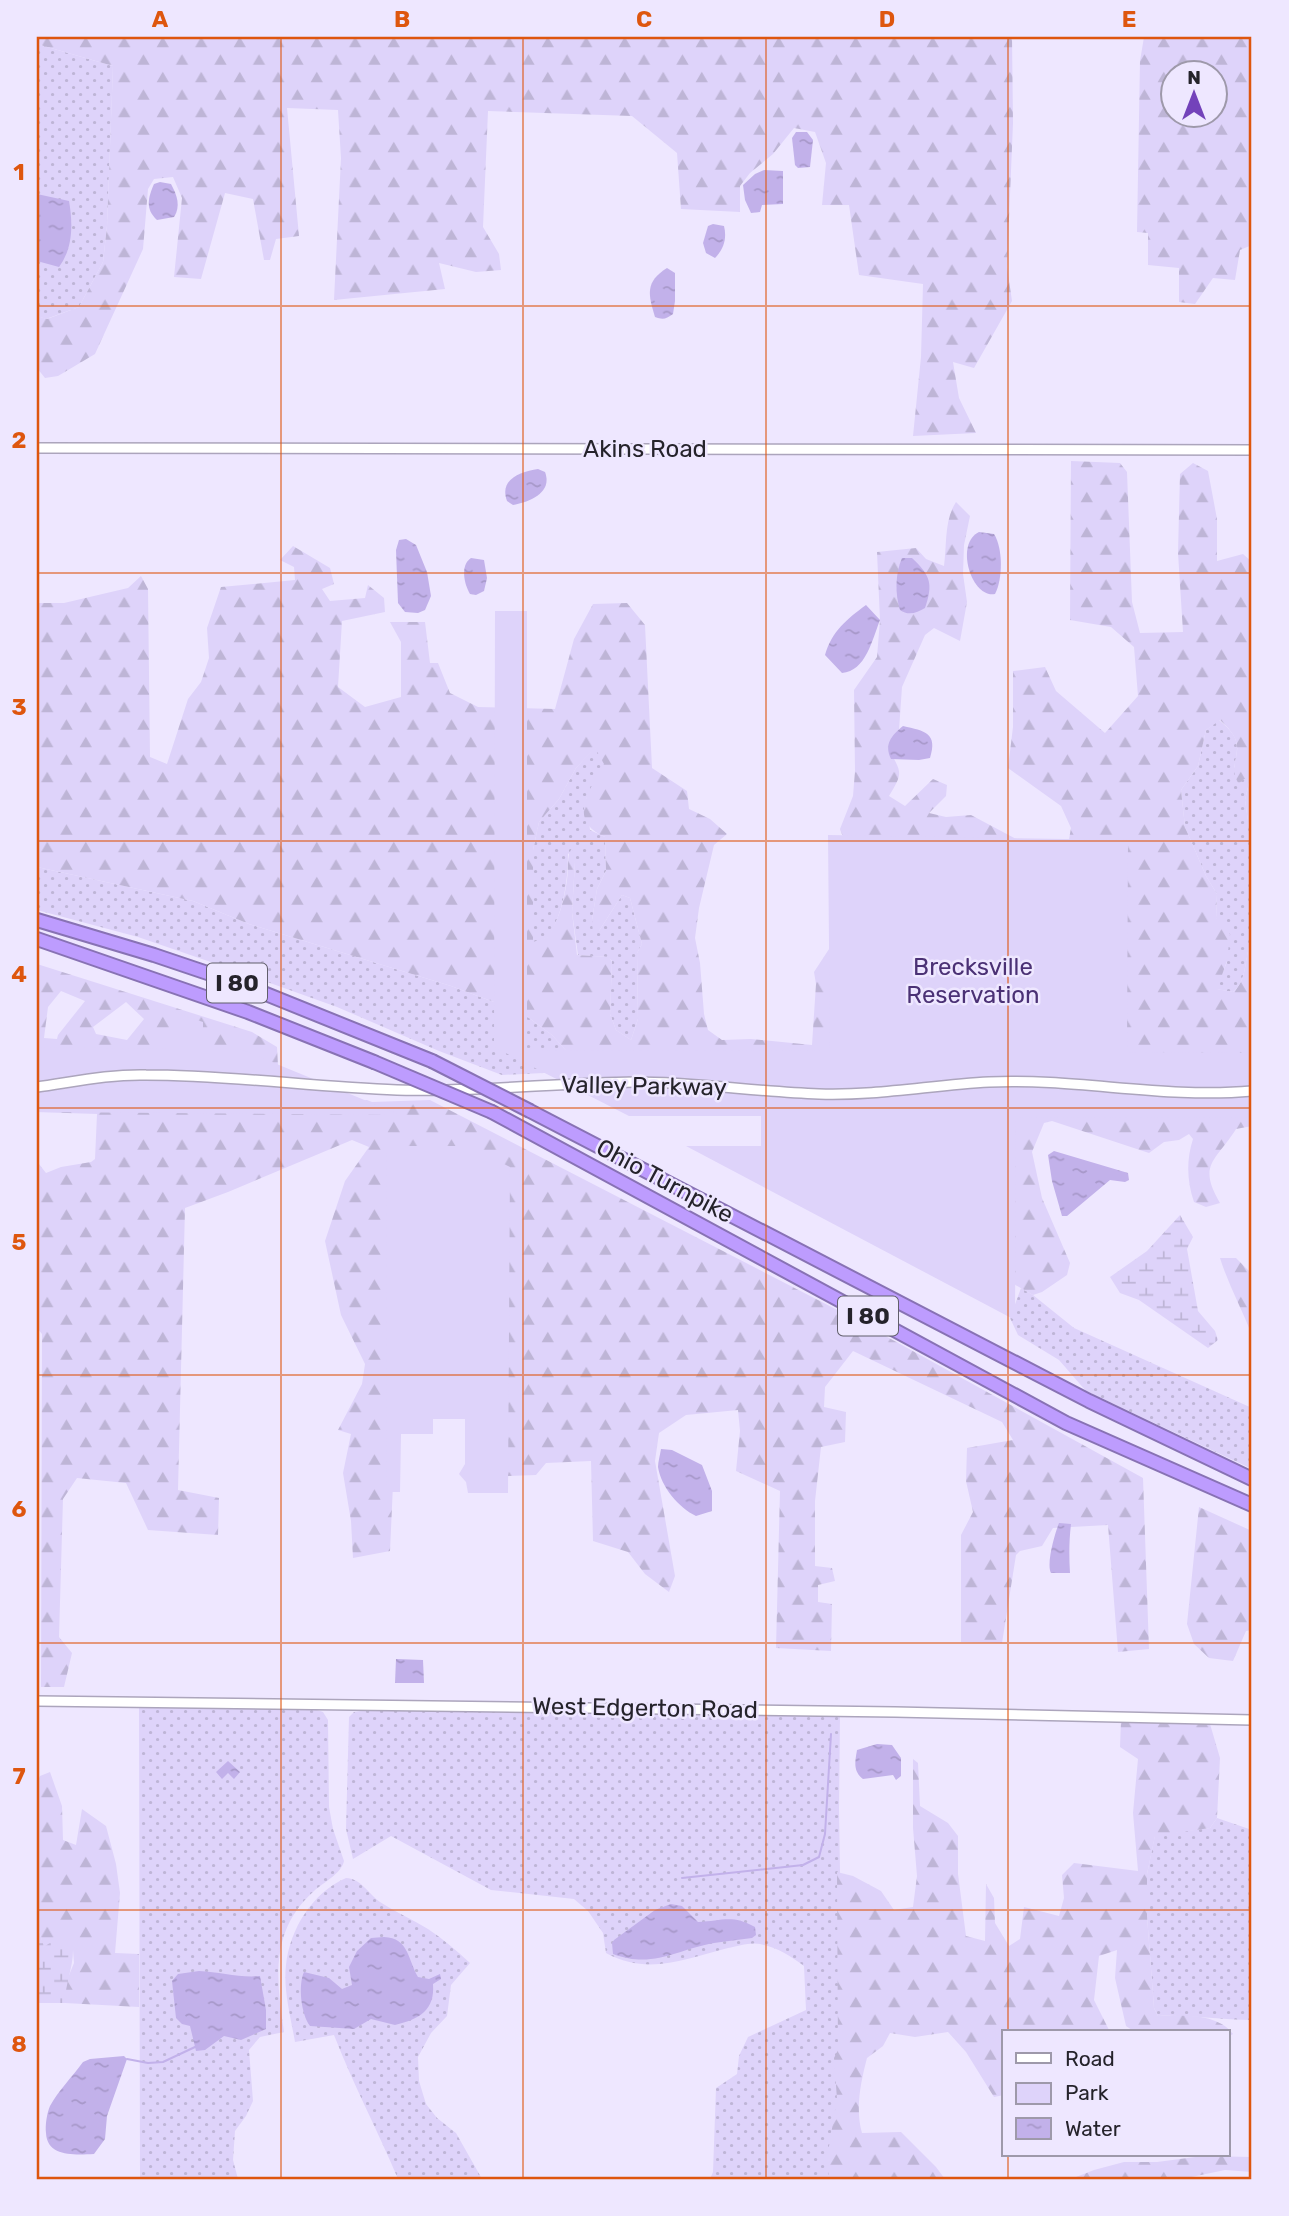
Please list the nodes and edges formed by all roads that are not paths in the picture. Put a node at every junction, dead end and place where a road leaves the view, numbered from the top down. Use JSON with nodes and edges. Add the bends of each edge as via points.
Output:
{"nodes":[{"id":1,"x":37,"y":448,"type":"edge"},
{"id":2,"x":1252,"y":450,"type":"edge"},
{"id":3,"x":37,"y":920,"type":"edge"},
{"id":4,"x":37,"y":939,"type":"edge"},
{"id":5,"x":37,"y":1087,"type":"edge"},
{"id":6,"x":1252,"y":1091,"type":"edge"},
{"id":7,"x":1252,"y":1479,"type":"edge"},
{"id":8,"x":1252,"y":1505,"type":"edge"},
{"id":9,"x":37,"y":1701,"type":"edge"},
{"id":10,"x":1252,"y":1720,"type":"edge"}],
"edges":[{"from":1,"to":2,"type":"street","name":"Akins Road"},
{"from":3,"to":7,"type":"highway","name":"Ohio Turnpike","number":"I 80","bridge":true,"via":[[246,986],[432,1061],[1089,1401]]},
{"from":4,"to":8,"type":"highway","name":"Ohio Turnpike","number":"I 80","bridge":true,"via":[[248,1012],[492,1112],[1066,1423]]},
{"from":5,"to":6,"type":"street","name":"Valley Parkway","via":[[144,1074],[400,1090],[674,1082],[864,1094],[1034,1082],[1148,1092]]},
{"from":9,"to":10,"type":"street","name":"West Edgerton Road"}]}
